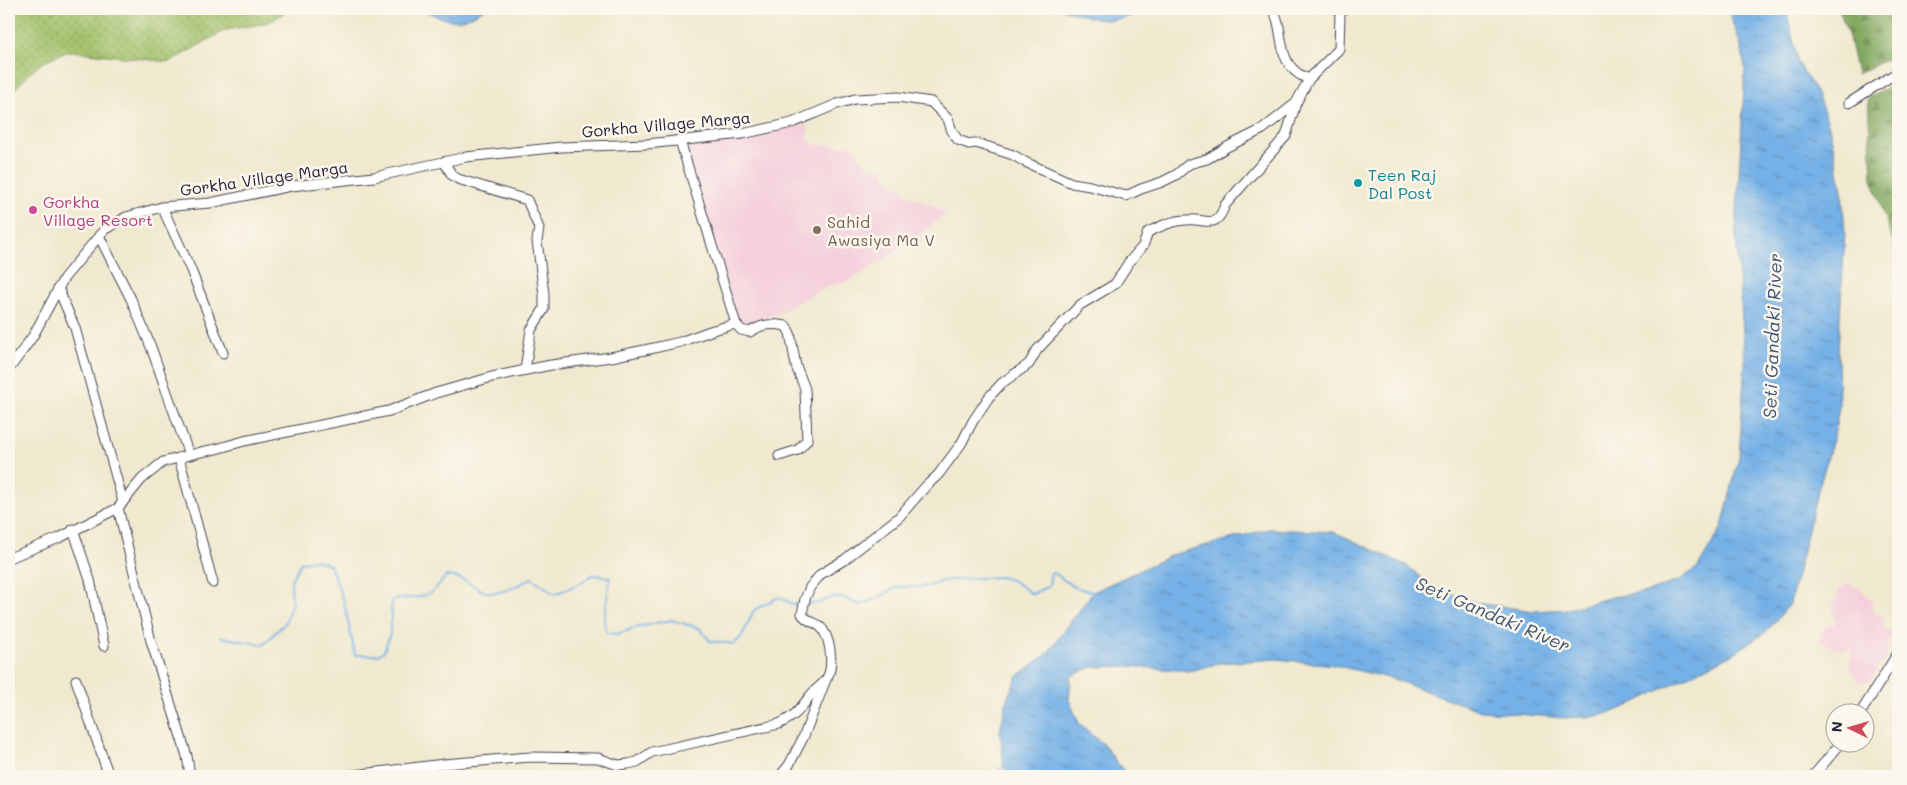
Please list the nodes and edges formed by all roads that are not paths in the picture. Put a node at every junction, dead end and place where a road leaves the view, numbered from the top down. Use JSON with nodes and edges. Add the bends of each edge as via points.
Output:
{"nodes":[{"id":1,"x":1273,"y":9,"type":"edge"},
{"id":2,"x":1344,"y":9,"type":"edge"},
{"id":3,"x":1898,"y":72,"type":"edge"},
{"id":4,"x":1309,"y":79,"type":"junction"},
{"id":5,"x":1296,"y":103,"type":"junction"},
{"id":6,"x":1849,"y":104,"type":"dead end"},
{"id":7,"x":678,"y":140,"type":"junction"},
{"id":8,"x":444,"y":162,"type":"junction"},
{"id":9,"x":162,"y":207,"type":"junction"},
{"id":10,"x":99,"y":236,"type":"junction"},
{"id":11,"x":58,"y":288,"type":"junction"},
{"id":12,"x":736,"y":324,"type":"junction"},
{"id":13,"x":223,"y":353,"type":"dead end"},
{"id":14,"x":9,"y":369,"type":"edge"},
{"id":15,"x":524,"y":370,"type":"junction"},
{"id":16,"x":189,"y":455,"type":"junction"},
{"id":17,"x":779,"y":456,"type":"dead end"},
{"id":18,"x":179,"y":458,"type":"junction"},
{"id":19,"x":121,"y":505,"type":"junction"},
{"id":20,"x":73,"y":530,"type":"junction"},
{"id":21,"x":9,"y":558,"type":"edge"},
{"id":22,"x":213,"y":583,"type":"dead end"},
{"id":23,"x":104,"y":646,"type":"dead end"},
{"id":24,"x":1898,"y":654,"type":"edge"},
{"id":25,"x":76,"y":680,"type":"dead end"},
{"id":26,"x":825,"y":682,"type":"junction"},
{"id":27,"x":1867,"y":702,"type":"edge"},
{"id":28,"x":1833,"y":752,"type":"edge"},
{"id":29,"x":784,"y":774,"type":"edge"},
{"id":30,"x":109,"y":776,"type":"edge"},
{"id":31,"x":190,"y":776,"type":"edge"},
{"id":32,"x":346,"y":776,"type":"edge"},
{"id":33,"x":1813,"y":776,"type":"edge"}],
"edges":[{"from":1,"to":4,"type":"street","via":[[1287,62]]},
{"from":2,"to":4,"type":"street","name":"Gorkha Village Marga","via":[[1340,13],[1339,49]]},
{"from":3,"to":6,"type":"street"},
{"from":4,"to":5,"type":"street","name":"Gorkha Village Marga"},
{"from":5,"to":7,"type":"street","name":"Gorkha Village Marga","via":[[1264,129],[1207,159],[1189,164],[1162,182],[1126,196],[1072,183],[1013,154],[958,140],[948,119],[931,102],[898,97],[855,99],[792,123],[742,134]]},
{"from":5,"to":26,"type":"street","via":[[1286,136],[1225,205],[1221,217],[1213,222],[1186,220],[1148,232],[1143,246],[1115,284],[1080,305],[1037,350],[1028,364],[989,397],[938,475],[899,517],[821,574],[810,587],[802,614],[807,621],[822,629],[828,642],[830,663]]},
{"from":7,"to":8,"type":"street","name":"Gorkha Village Marga","via":[[561,147]]},
{"from":7,"to":12,"type":"street"},
{"from":8,"to":9,"type":"street","name":"Gorkha Village Marga","via":[[374,177],[312,183],[210,203]]},
{"from":8,"to":15,"type":"street","via":[[458,179],[527,200],[537,221],[544,309],[531,330]]},
{"from":9,"to":10,"type":"street","name":"Gorkha Village Marga","via":[[126,217]]},
{"from":9,"to":13,"type":"street"},
{"from":10,"to":11,"type":"street","name":"Gorkha Village Marga"},
{"from":10,"to":16,"type":"street","via":[[151,347]]},
{"from":11,"to":14,"type":"street","name":"Gorkha Village Marga","via":[[33,336]]},
{"from":11,"to":19,"type":"street","via":[[75,328]]},
{"from":12,"to":15,"type":"street","via":[[654,348]]},
{"from":12,"to":17,"type":"street","via":[[741,330],[750,332],[760,325],[775,324],[786,326],[790,333],[796,366],[805,389],[807,440],[798,450]]},
{"from":15,"to":16,"type":"street","via":[[436,393],[389,412]]},
{"from":16,"to":18,"type":"street"},
{"from":18,"to":19,"type":"street","via":[[156,466]]},
{"from":18,"to":22,"type":"street"},
{"from":19,"to":20,"type":"street"},
{"from":19,"to":31,"type":"street","via":[[151,642],[187,756]]},
{"from":20,"to":21,"type":"street"},
{"from":20,"to":23,"type":"street","via":[[90,580]]},
{"from":24,"to":27,"type":"street"},
{"from":25,"to":30,"type":"street"},
{"from":26,"to":29,"type":"street","via":[[803,738]]},
{"from":26,"to":32,"type":"street","via":[[810,695],[794,717],[779,724],[652,752],[628,764],[618,765],[598,758],[530,757]]},
{"from":28,"to":33,"type":"street"}]}
